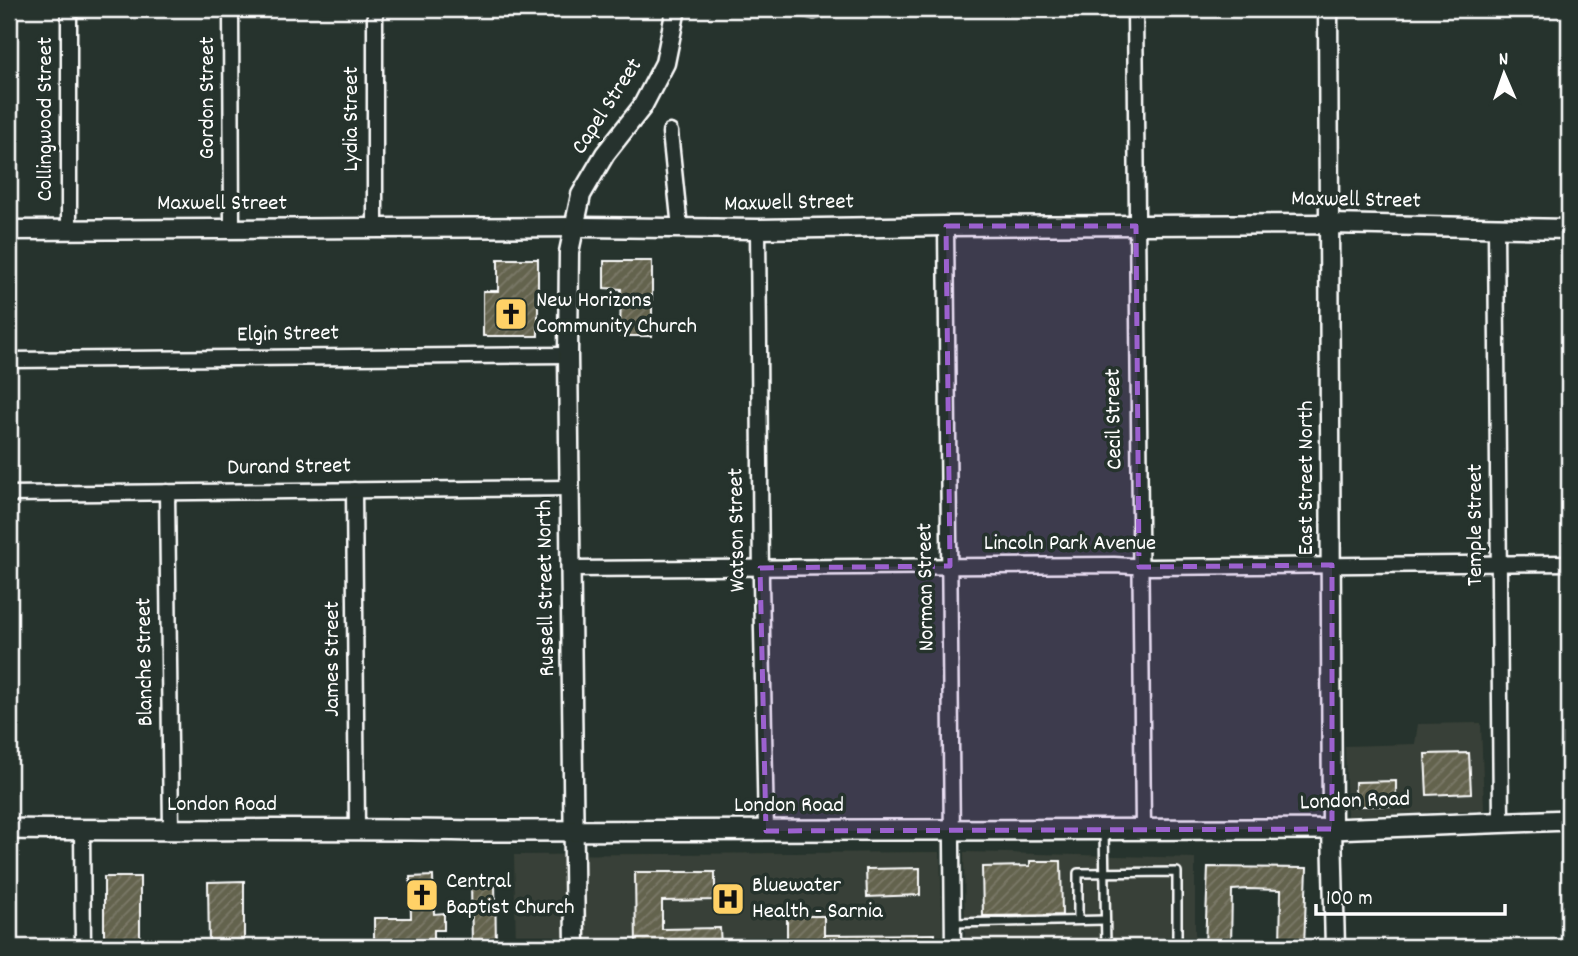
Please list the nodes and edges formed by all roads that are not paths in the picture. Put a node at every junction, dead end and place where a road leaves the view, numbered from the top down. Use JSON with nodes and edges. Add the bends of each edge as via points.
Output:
{"nodes":[{"id":1,"x":69,"y":9,"type":"edge"},
{"id":2,"x":231,"y":9,"type":"edge"},
{"id":3,"x":375,"y":9,"type":"edge"},
{"id":4,"x":676,"y":9,"type":"edge"},
{"id":5,"x":805,"y":9,"type":"edge"},
{"id":6,"x":822,"y":9,"type":"edge"},
{"id":7,"x":1135,"y":9,"type":"edge"},
{"id":8,"x":1328,"y":9,"type":"edge"},
{"id":9,"x":670,"y":132,"type":"dead end"},
{"id":10,"x":1329,"y":224,"type":"junction"},
{"id":11,"x":946,"y":226,"type":"junction"},
{"id":12,"x":1136,"y":226,"type":"junction"},
{"id":13,"x":573,"y":228,"type":"junction"},
{"id":14,"x":680,"y":228,"type":"junction"},
{"id":15,"x":1496,"y":228,"type":"junction"},
{"id":16,"x":69,"y":229,"type":"junction"},
{"id":17,"x":232,"y":229,"type":"junction"},
{"id":18,"x":375,"y":229,"type":"junction"},
{"id":19,"x":758,"y":229,"type":"junction"},
{"id":20,"x":1569,"y":229,"type":"edge"},
{"id":21,"x":9,"y":230,"type":"edge"},
{"id":22,"x":568,"y":355,"type":"junction"},
{"id":23,"x":9,"y":360,"type":"edge"},
{"id":24,"x":570,"y":488,"type":"junction"},
{"id":25,"x":354,"y":490,"type":"junction"},
{"id":26,"x":167,"y":492,"type":"junction"},
{"id":27,"x":9,"y":494,"type":"edge"},
{"id":28,"x":1499,"y":563,"type":"junction"},
{"id":29,"x":1569,"y":563,"type":"edge"},
{"id":30,"x":1332,"y":565,"type":"junction"},
{"id":31,"x":950,"y":566,"type":"junction"},
{"id":32,"x":1139,"y":567,"type":"junction"},
{"id":33,"x":760,"y":568,"type":"junction"},
{"id":34,"x":571,"y":569,"type":"junction"},
{"id":35,"x":1569,"y":820,"type":"edge"},
{"id":36,"x":1501,"y":821,"type":"junction"},
{"id":37,"x":1143,"y":828,"type":"junction"},
{"id":38,"x":9,"y":829,"type":"edge"},
{"id":39,"x":357,"y":829,"type":"junction"},
{"id":40,"x":1104,"y":829,"type":"junction"},
{"id":41,"x":1332,"y":829,"type":"junction"},
{"id":42,"x":82,"y":830,"type":"junction"},
{"id":43,"x":170,"y":830,"type":"junction"},
{"id":44,"x":575,"y":830,"type":"junction"},
{"id":45,"x":952,"y":830,"type":"junction"},
{"id":46,"x":766,"y":831,"type":"junction"},
{"id":47,"x":1104,"y":872,"type":"junction"},
{"id":48,"x":1078,"y":920,"type":"junction"},
{"id":49,"x":1105,"y":920,"type":"junction"},
{"id":50,"x":953,"y":923,"type":"junction"},
{"id":51,"x":83,"y":947,"type":"edge"},
{"id":52,"x":575,"y":947,"type":"edge"},
{"id":53,"x":953,"y":947,"type":"edge"},
{"id":54,"x":1106,"y":947,"type":"edge"},
{"id":55,"x":1177,"y":947,"type":"edge"},
{"id":56,"x":1335,"y":947,"type":"edge"}],
"edges":[{"from":1,"to":16,"type":"street","name":"Collingwood Street"},
{"from":2,"to":17,"type":"street","name":"Gordon Street"},
{"from":3,"to":18,"type":"street","name":"Lydia Street"},
{"from":4,"to":13,"type":"street","name":"Capel Street","via":[[665,63],[642,107],[605,154],[581,195]]},
{"from":5,"to":6,"type":"street"},
{"from":7,"to":12,"type":"street","name":"Cecil Street"},
{"from":8,"to":10,"type":"street","name":"East Street North"},
{"from":9,"to":14,"type":"street"},
{"from":10,"to":12,"type":"street","name":"Maxwell Street"},
{"from":10,"to":15,"type":"street","name":"Maxwell Street"},
{"from":10,"to":30,"type":"street","name":"East Street North"},
{"from":11,"to":12,"type":"street","name":"Maxwell Street"},
{"from":11,"to":19,"type":"street","name":"Maxwell Street"},
{"from":11,"to":31,"type":"street","name":"Norman Street"},
{"from":12,"to":32,"type":"street","name":"Cecil Street"},
{"from":13,"to":14,"type":"street","name":"Maxwell Street"},
{"from":13,"to":18,"type":"street","name":"Maxwell Street"},
{"from":13,"to":22,"type":"street","name":"Russell Street North"},
{"from":14,"to":19,"type":"street","name":"Maxwell Street"},
{"from":15,"to":20,"type":"street","name":"Maxwell Street"},
{"from":15,"to":28,"type":"street","name":"Temple Street"},
{"from":16,"to":17,"type":"street","name":"Maxwell Street"},
{"from":16,"to":21,"type":"street","name":"Maxwell Street"},
{"from":17,"to":18,"type":"street","name":"Maxwell Street"},
{"from":19,"to":33,"type":"street","name":"Watson Street"},
{"from":22,"to":23,"type":"street","name":"Elgin Street"},
{"from":22,"to":24,"type":"street","name":"Russell Street North"},
{"from":24,"to":25,"type":"street","name":"Durand Street"},
{"from":24,"to":34,"type":"street","name":"Russell Street North"},
{"from":25,"to":26,"type":"street","name":"Durand Street"},
{"from":25,"to":39,"type":"street","name":"James Street"},
{"from":26,"to":27,"type":"street","name":"Durand Street"},
{"from":26,"to":43,"type":"street","name":"Blanche Street"},
{"from":28,"to":29,"type":"street","name":"Lincoln Park Avenue"},
{"from":28,"to":30,"type":"street","name":"Lincoln Park Avenue"},
{"from":28,"to":36,"type":"street","name":"Temple Street"},
{"from":30,"to":32,"type":"street","name":"Lincoln Park Avenue"},
{"from":30,"to":41,"type":"street","name":"East Street North"},
{"from":31,"to":32,"type":"street","name":"Lincoln Park Avenue"},
{"from":31,"to":33,"type":"street","name":"Lincoln Park Avenue"},
{"from":31,"to":45,"type":"street","name":"Norman Street"},
{"from":32,"to":37,"type":"street","name":"Cecil Street"},
{"from":33,"to":34,"type":"street","name":"Lincoln Park Avenue"},
{"from":33,"to":46,"type":"street","name":"Watson Street"},
{"from":34,"to":44,"type":"street","name":"Russell Street North"},
{"from":35,"to":36,"type":"main road","name":"London Road"},
{"from":36,"to":41,"type":"main road","name":"London Road"},
{"from":37,"to":40,"type":"main road","name":"London Road"},
{"from":37,"to":41,"type":"main road","name":"London Road"},
{"from":38,"to":42,"type":"main road","name":"London Road"},
{"from":39,"to":43,"type":"main road","name":"London Road"},
{"from":39,"to":44,"type":"main road","name":"London Road"},
{"from":40,"to":45,"type":"main road","name":"London Road"},
{"from":40,"to":47,"type":"lane"},
{"from":41,"to":56,"type":"street","name":"East Street North"},
{"from":42,"to":43,"type":"main road","name":"London Road"},
{"from":42,"to":51,"type":"street"},
{"from":44,"to":46,"type":"main road","name":"London Road"},
{"from":44,"to":52,"type":"street","name":"Russell Street North"},
{"from":45,"to":46,"type":"main road","name":"London Road"},
{"from":45,"to":50,"type":"street","name":"Norman Street"},
{"from":47,"to":48,"type":"lane","via":[[1077,873]]},
{"from":47,"to":49,"type":"lane"},
{"from":47,"to":55,"type":"lane","via":[[1177,872]]},
{"from":48,"to":49,"type":"lane"},
{"from":48,"to":50,"type":"lane"},
{"from":49,"to":54,"type":"lane"},
{"from":50,"to":53,"type":"street","name":"Norman Street"}]}
